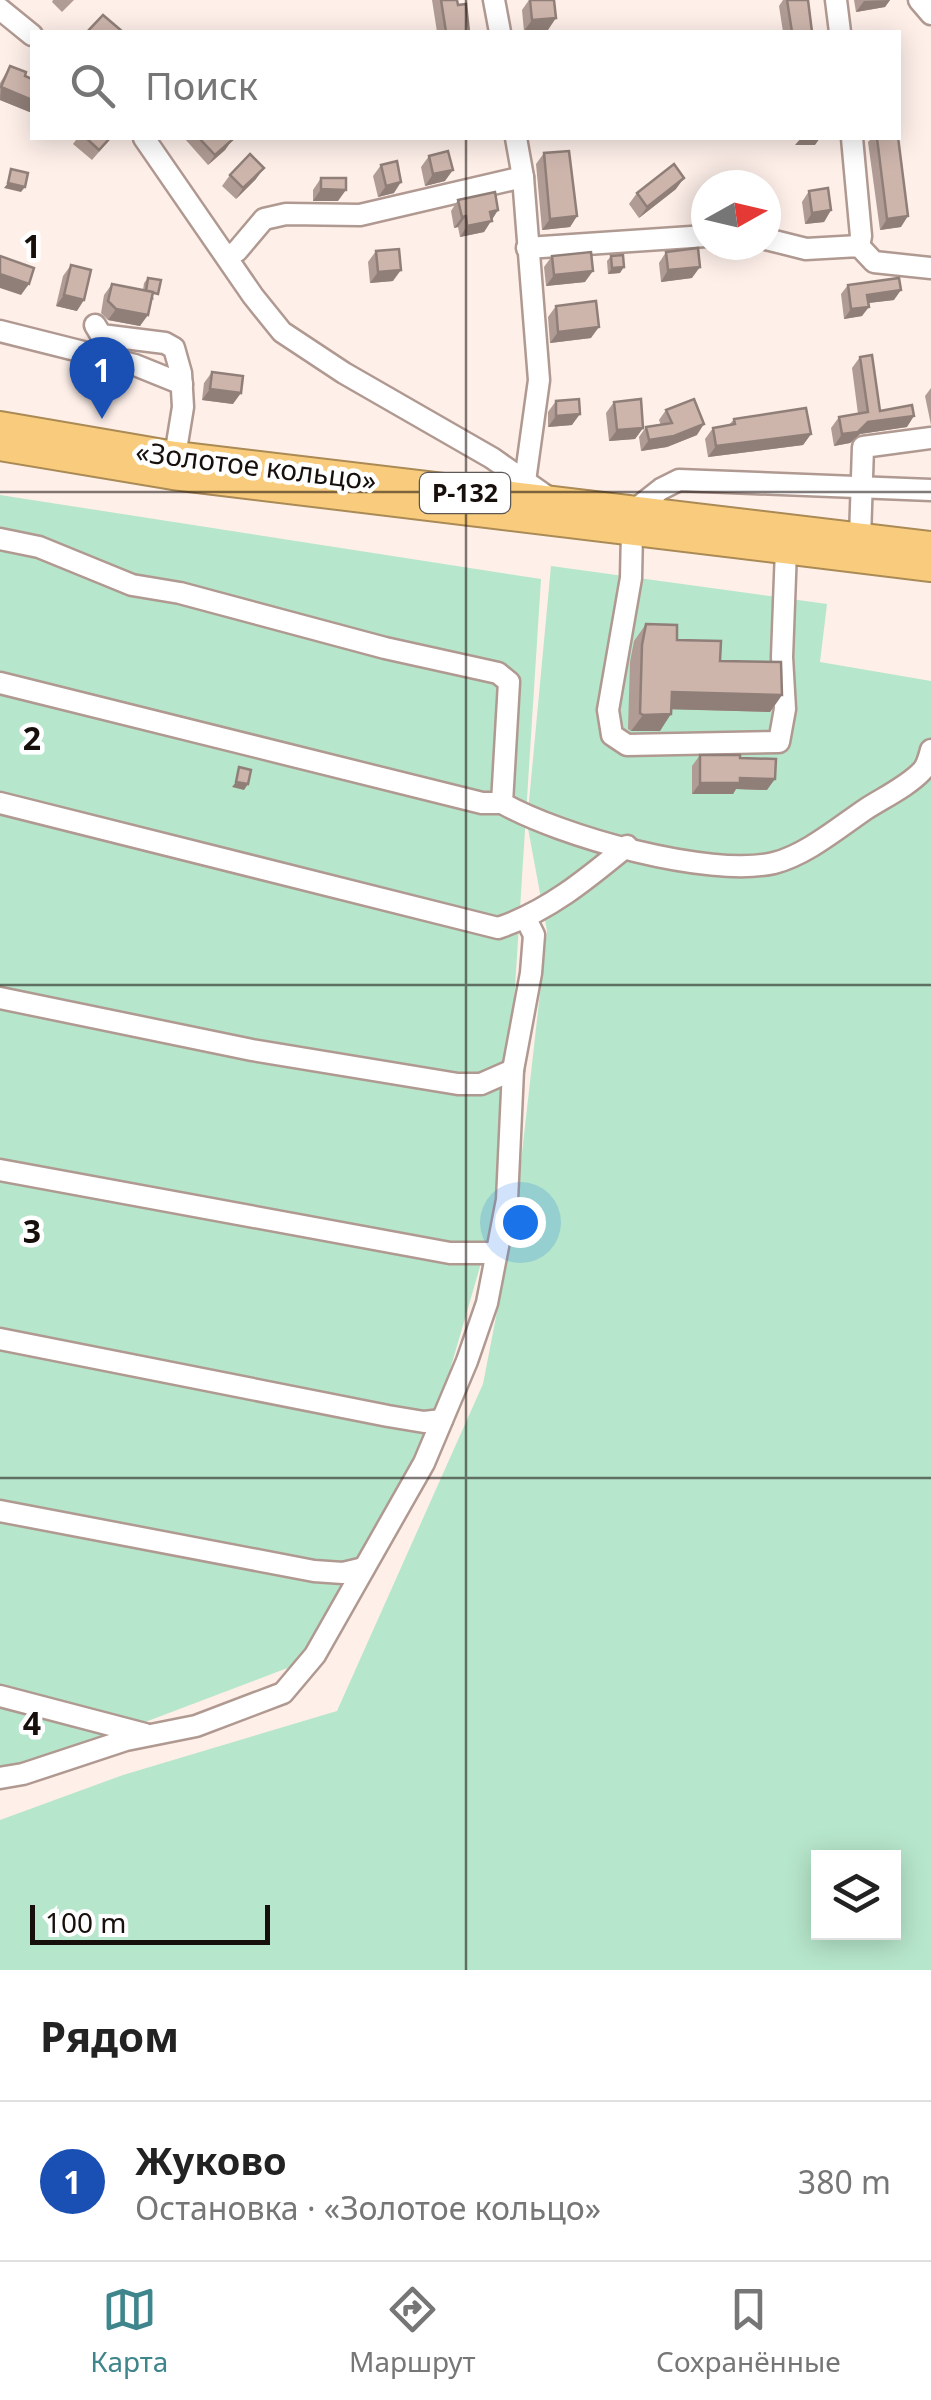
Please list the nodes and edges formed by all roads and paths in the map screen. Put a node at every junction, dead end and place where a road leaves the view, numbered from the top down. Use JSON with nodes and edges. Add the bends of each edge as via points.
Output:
{"nodes":[{"id":1,"x":494,"y":0,"type":"edge"},
{"id":2,"x":836,"y":0,"type":"edge"},
{"id":3,"x":918,"y":0,"type":"edge"},
{"id":4,"x":0,"y":9,"type":"edge"},
{"id":5,"x":931,"y":14,"type":"edge"},
{"id":6,"x":500,"y":30,"type":"edge"},
{"id":7,"x":840,"y":30,"type":"edge"},
{"id":8,"x":30,"y":33,"type":"edge"},
{"id":9,"x":145,"y":140,"type":"edge"},
{"id":10,"x":516,"y":140,"type":"edge"},
{"id":11,"x":852,"y":140,"type":"edge"},
{"id":12,"x":523,"y":177,"type":"junction"},
{"id":13,"x":691,"y":237,"type":"edge"},
{"id":14,"x":781,"y":243,"type":"edge"},
{"id":15,"x":859,"y":246,"type":"junction"},
{"id":16,"x":527,"y":248,"type":"junction"},
{"id":17,"x":228,"y":256,"type":"junction"},
{"id":18,"x":931,"y":268,"type":"edge"},
{"id":19,"x":96,"y":325,"type":"dead end"},
{"id":20,"x":0,"y":331,"type":"edge"},
{"id":21,"x":182,"y":384,"type":"junction"},
{"id":22,"x":0,"y":426,"type":"edge"},
{"id":23,"x":931,"y":438,"type":"edge"},
{"id":24,"x":0,"y":446,"type":"edge"},
{"id":25,"x":175,"y":456,"type":"junction"},
{"id":26,"x":524,"y":481,"type":"junction"},
{"id":27,"x":862,"y":487,"type":"junction"},
{"id":28,"x":931,"y":490,"type":"edge"},
{"id":29,"x":566,"y":514,"type":"junction"},
{"id":30,"x":632,"y":521,"type":"junction"},
{"id":31,"x":860,"y":538,"type":"junction"},
{"id":32,"x":0,"y":539,"type":"edge"},
{"id":33,"x":931,"y":546,"type":"edge"},
{"id":34,"x":786,"y":549,"type":"junction"},
{"id":35,"x":931,"y":566,"type":"edge"},
{"id":36,"x":0,"y":684,"type":"edge"},
{"id":37,"x":931,"y":750,"type":"edge"},
{"id":38,"x":0,"y":803,"type":"edge"},
{"id":39,"x":502,"y":803,"type":"junction"},
{"id":40,"x":626,"y":846,"type":"junction"},
{"id":41,"x":526,"y":919,"type":"junction"},
{"id":42,"x":0,"y":998,"type":"edge"},
{"id":43,"x":514,"y":1070,"type":"junction"},
{"id":44,"x":0,"y":1170,"type":"edge"},
{"id":45,"x":495,"y":1252,"type":"junction"},
{"id":46,"x":0,"y":1339,"type":"edge"},
{"id":47,"x":442,"y":1420,"type":"junction"},
{"id":48,"x":0,"y":1511,"type":"edge"},
{"id":49,"x":364,"y":1568,"type":"junction"},
{"id":50,"x":0,"y":1696,"type":"edge"},
{"id":51,"x":152,"y":1735,"type":"junction"},
{"id":52,"x":0,"y":1778,"type":"edge"}],
"edges":[{"from":1,"to":6,"type":"street"},
{"from":2,"to":7,"type":"street"},
{"from":3,"to":5,"type":"street"},
{"from":4,"to":8,"type":"street"},
{"from":9,"to":17,"type":"street"},
{"from":10,"to":12,"type":"street"},
{"from":11,"to":15,"type":"street"},
{"from":12,"to":16,"type":"street"},
{"from":12,"to":17,"type":"street","via":[[360,215],[264,219]]},
{"from":13,"to":16,"type":"street"},
{"from":14,"to":15,"type":"street","via":[[806,249]]},
{"from":15,"to":18,"type":"street","via":[[874,262]]},
{"from":16,"to":26,"type":"street","via":[[540,380]]},
{"from":17,"to":26,"type":"street","via":[[282,332]]},
{"from":19,"to":21,"type":"street","via":[[101,335],[174,348]]},
{"from":20,"to":21,"type":"street","via":[[135,365]]},
{"from":21,"to":25,"type":"street"},
{"from":22,"to":25,"type":"highway","name":"«Золотое кольцо»","number":"Р-132"},
{"from":23,"to":27,"type":"street","via":[[863,447]]},
{"from":24,"to":29,"type":"highway","name":"«Золотое кольцо»","number":"Р-132","via":[[173,475]]},
{"from":25,"to":29,"type":"highway","name":"«Золотое кольцо»","number":"Р-132"},
{"from":26,"to":29,"type":"street"},
{"from":27,"to":28,"type":"street"},
{"from":27,"to":30,"type":"street","via":[[679,480],[661,489]]},
{"from":27,"to":31,"type":"street"},
{"from":29,"to":30,"type":"highway","name":"«Золотое кольцо»","number":"Р-132"},
{"from":30,"to":31,"type":"highway","name":"«Золотое кольцо»","number":"Р-132"},
{"from":30,"to":34,"type":"highway","name":"«Золотое кольцо»","number":"Р-132"},
{"from":30,"to":34,"type":"street","via":[[631,578],[608,710],[612,735],[627,745],[779,742]]},
{"from":31,"to":33,"type":"highway","name":"«Золотое кольцо»","number":"Р-132"},
{"from":32,"to":39,"type":"street","via":[[39,547],[132,585],[498,673],[510,682]]},
{"from":34,"to":35,"type":"highway","name":"«Золотое кольцо»","number":"Р-132"},
{"from":36,"to":39,"type":"street","via":[[482,804]]},
{"from":37,"to":40,"type":"street","via":[[924,770],[821,840],[776,862],[740,867]]},
{"from":38,"to":41,"type":"street","via":[[457,920],[498,928]]},
{"from":39,"to":40,"type":"street","via":[[576,834]]},
{"from":40,"to":41,"type":"street"},
{"from":41,"to":43,"type":"street","via":[[534,936]]},
{"from":42,"to":43,"type":"street","via":[[458,1084],[481,1084]]},
{"from":43,"to":45,"type":"street","via":[[507,1200]]},
{"from":44,"to":45,"type":"street","via":[[432,1250]]},
{"from":45,"to":47,"type":"street","via":[[487,1303]]},
{"from":46,"to":47,"type":"street","via":[[388,1416]]},
{"from":47,"to":49,"type":"street"},
{"from":48,"to":49,"type":"street","via":[[314,1571]]},
{"from":49,"to":51,"type":"street","via":[[315,1655],[283,1693]]},
{"from":50,"to":51,"type":"street"},
{"from":51,"to":52,"type":"street"}]}
